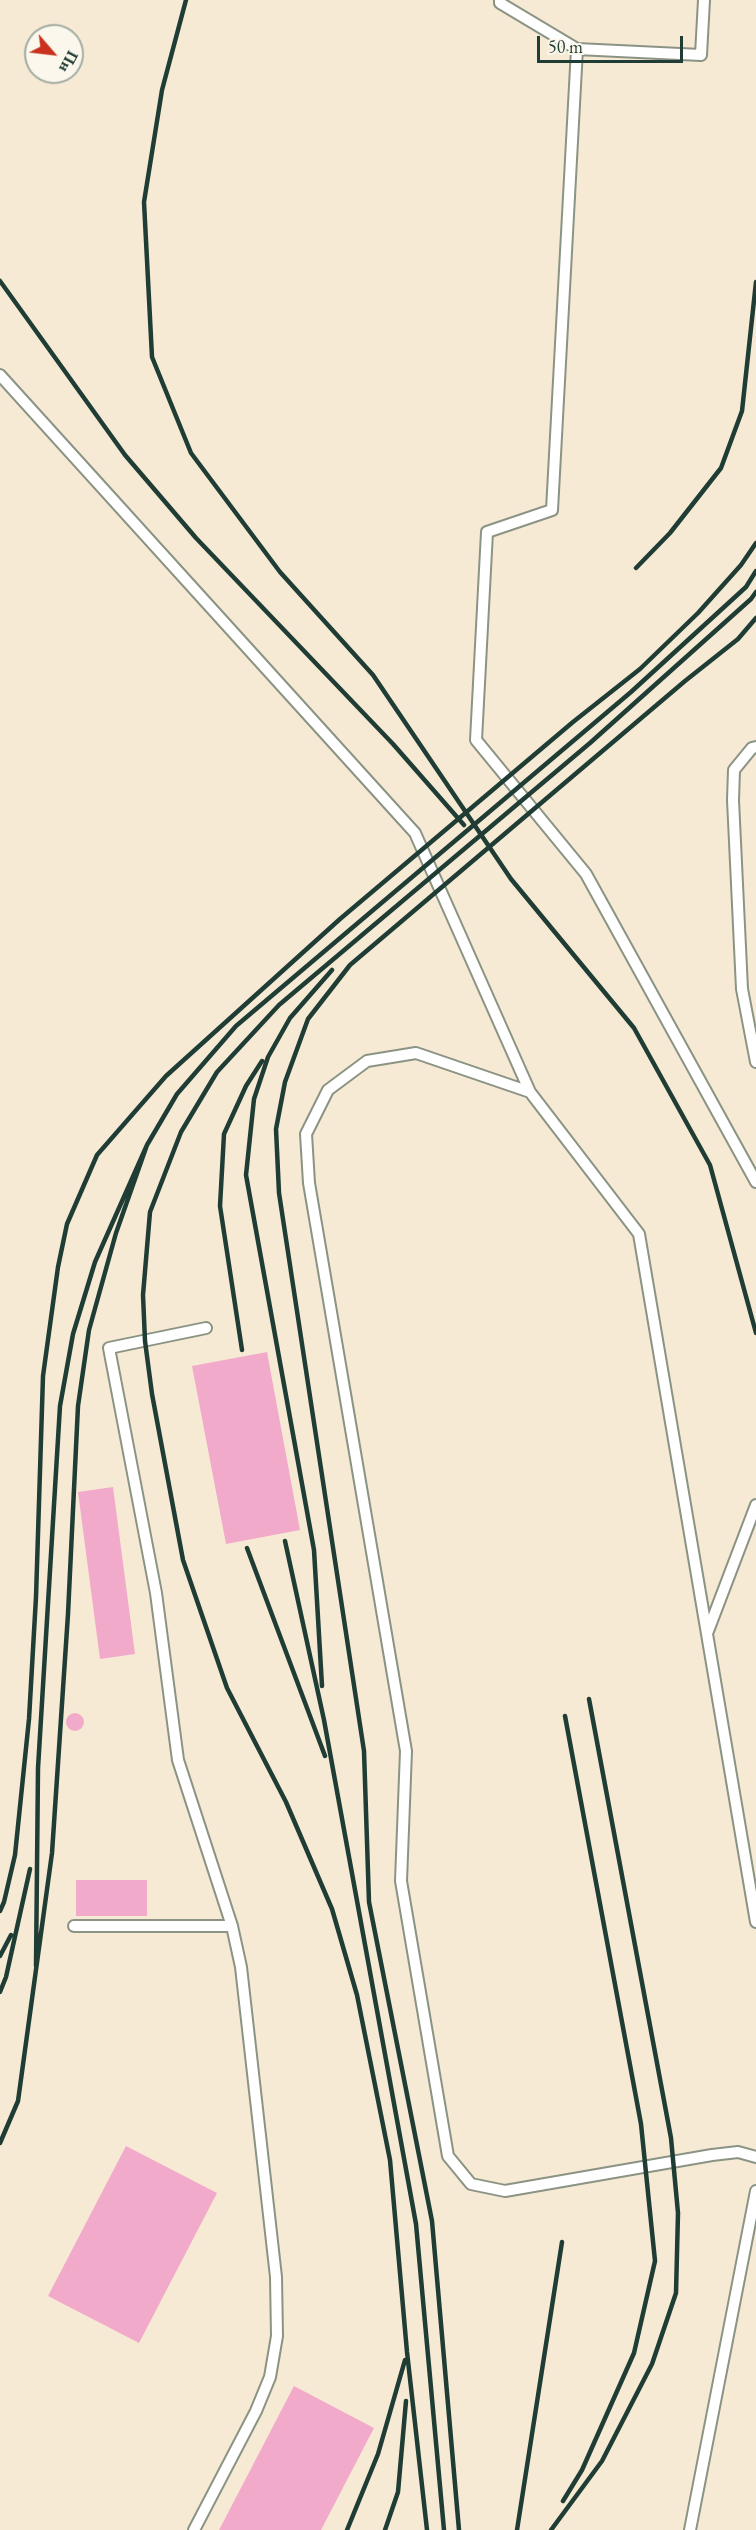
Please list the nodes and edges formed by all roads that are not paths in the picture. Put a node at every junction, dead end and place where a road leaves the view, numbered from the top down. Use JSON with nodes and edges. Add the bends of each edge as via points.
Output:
{"nodes":[{"id":1,"x":500,"y":0,"type":"edge"},
{"id":2,"x":704,"y":0,"type":"edge"},
{"id":3,"x":577,"y":48,"type":"junction"},
{"id":4,"x":0,"y":375,"type":"edge"},
{"id":5,"x":756,"y":747,"type":"edge"},
{"id":6,"x":756,"y":1062,"type":"edge"},
{"id":7,"x":530,"y":1092,"type":"junction"},
{"id":8,"x":756,"y":1182,"type":"edge"},
{"id":9,"x":206,"y":1328,"type":"dead end"},
{"id":10,"x":756,"y":1505,"type":"edge"},
{"id":11,"x":707,"y":1633,"type":"junction"},
{"id":12,"x":756,"y":1922,"type":"edge"},
{"id":13,"x":74,"y":1926,"type":"dead end"},
{"id":14,"x":232,"y":1926,"type":"junction"},
{"id":15,"x":756,"y":2157,"type":"edge"},
{"id":16,"x":756,"y":2191,"type":"edge"},
{"id":17,"x":194,"y":2530,"type":"edge"},
{"id":18,"x":690,"y":2530,"type":"edge"}],
"edges":[{"from":1,"to":3,"type":"lane"},
{"from":2,"to":3,"type":"lane","via":[[701,55]]},
{"from":3,"to":8,"type":"lane","via":[[552,510],[487,532],[476,741],[586,874]]},
{"from":4,"to":7,"type":"lane","via":[[416,833]]},
{"from":5,"to":6,"type":"lane","via":[[734,770],[733,800],[742,989]]},
{"from":7,"to":11,"type":"lane","via":[[639,1234]]},
{"from":7,"to":15,"type":"lane","via":[[416,1053],[367,1061],[328,1090],[306,1134],[309,1183],[406,1750],[401,1881],[448,2156],[471,2184],[505,2190],[712,2155],[738,2152]]},
{"from":9,"to":14,"type":"lane","via":[[109,1348],[156,1593],[178,1761]]},
{"from":10,"to":11,"type":"lane"},
{"from":11,"to":12,"type":"lane"},
{"from":13,"to":14,"type":"lane"},
{"from":14,"to":17,"type":"lane","via":[[241,1967],[276,2277],[277,2336],[270,2377],[256,2411]]},
{"from":16,"to":18,"type":"lane"}]}
